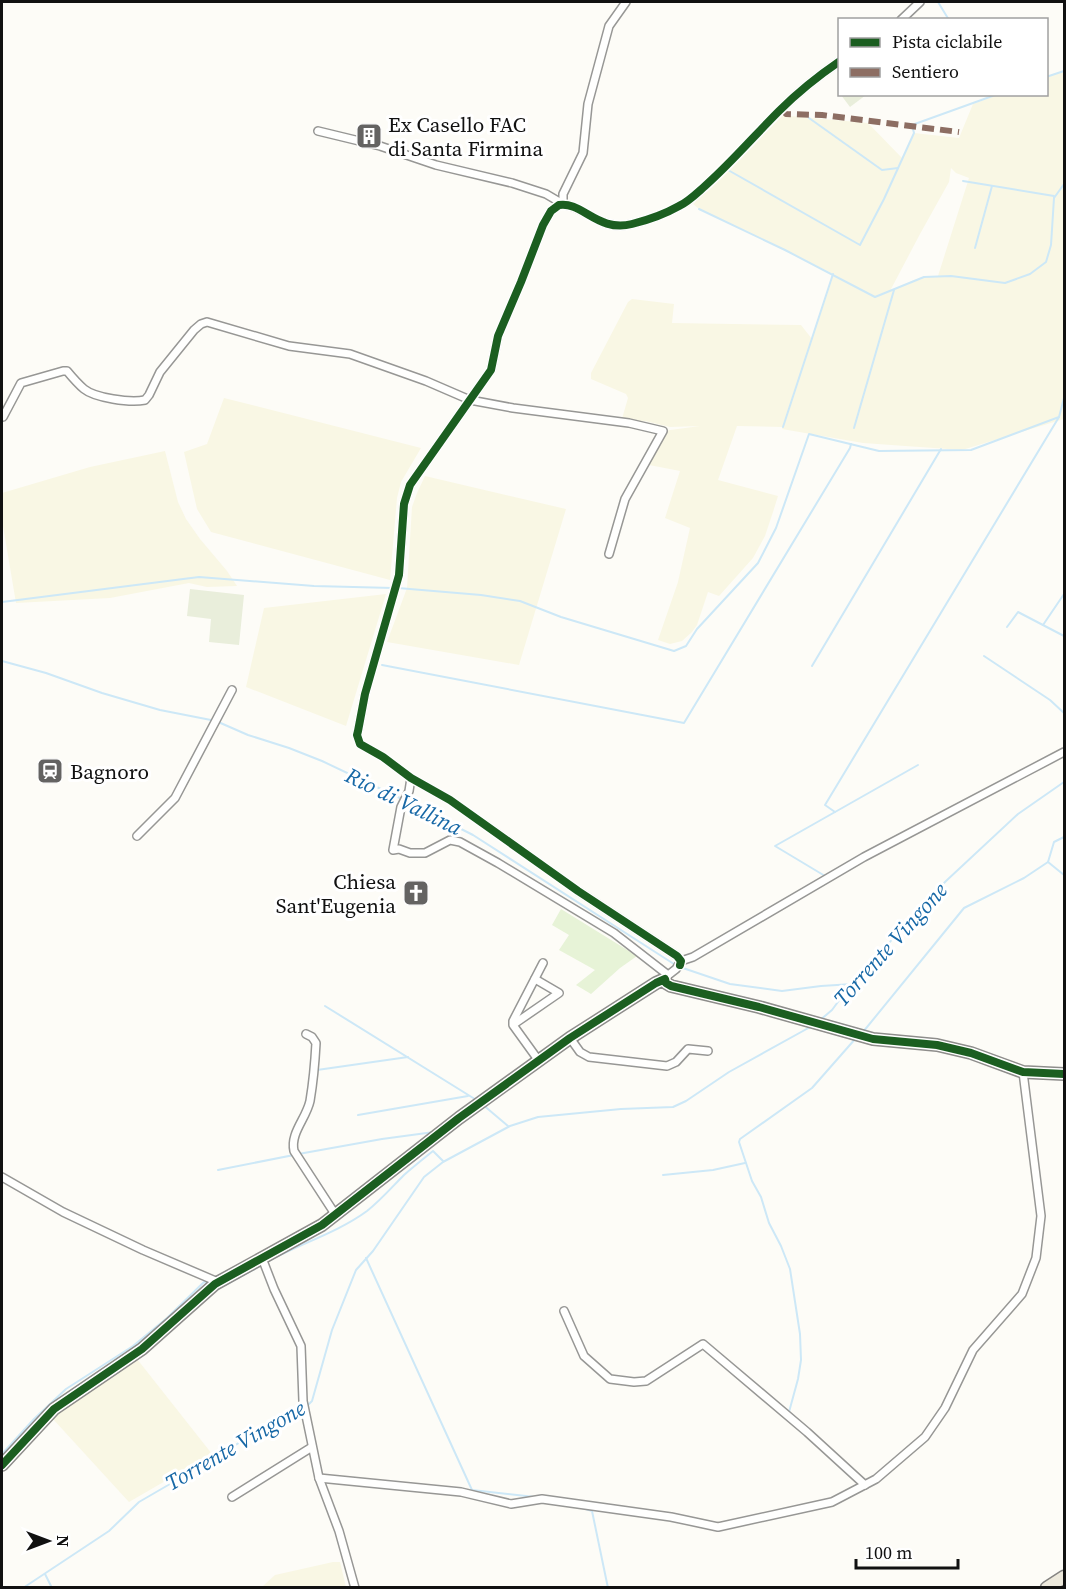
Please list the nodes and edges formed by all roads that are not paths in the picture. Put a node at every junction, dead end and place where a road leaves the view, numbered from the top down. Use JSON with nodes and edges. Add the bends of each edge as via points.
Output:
{"nodes":[{"id":1,"x":626,"y":2,"type":"edge"},
{"id":2,"x":920,"y":2,"type":"edge"},
{"id":3,"x":903,"y":18,"type":"edge"},
{"id":4,"x":838,"y":62,"type":"edge"},
{"id":5,"x":318,"y":131,"type":"dead end"},
{"id":6,"x":563,"y":204,"type":"junction"},
{"id":7,"x":470,"y":400,"type":"junction"},
{"id":8,"x":2,"y":417,"type":"edge"},
{"id":9,"x":609,"y":554,"type":"dead end"},
{"id":10,"x":232,"y":690,"type":"dead end"},
{"id":11,"x":1065,"y":752,"type":"edge"},
{"id":12,"x":411,"y":778,"type":"junction"},
{"id":13,"x":137,"y":836,"type":"dead end"},
{"id":14,"x":543,"y":963,"type":"dead end"},
{"id":15,"x":679,"y":965,"type":"junction"},
{"id":16,"x":667,"y":977,"type":"junction"},
{"id":17,"x":535,"y":979,"type":"junction"},
{"id":18,"x":513,"y":1024,"type":"junction"},
{"id":19,"x":306,"y":1034,"type":"dead end"},
{"id":20,"x":570,"y":1038,"type":"junction"},
{"id":21,"x":708,"y":1052,"type":"dead end"},
{"id":22,"x":539,"y":1061,"type":"junction"},
{"id":23,"x":1023,"y":1072,"type":"junction"},
{"id":24,"x":1065,"y":1074,"type":"edge"},
{"id":25,"x":2,"y":1177,"type":"edge"},
{"id":26,"x":335,"y":1214,"type":"junction"},
{"id":27,"x":262,"y":1258,"type":"junction"},
{"id":28,"x":218,"y":1282,"type":"junction"},
{"id":29,"x":564,"y":1311,"type":"dead end"},
{"id":30,"x":312,"y":1447,"type":"junction"},
{"id":31,"x":2,"y":1465,"type":"edge"},
{"id":32,"x":319,"y":1478,"type":"junction"},
{"id":33,"x":865,"y":1485,"type":"junction"},
{"id":34,"x":232,"y":1497,"type":"dead end"},
{"id":35,"x":1065,"y":1577,"type":"edge"},
{"id":36,"x":355,"y":1587,"type":"edge"},
{"id":37,"x":1047,"y":1587,"type":"edge"}],
"edges":[{"from":1,"to":6,"type":"street","via":[[609,26],[588,104],[583,153],[563,194]]},
{"from":2,"to":3,"type":"street"},
{"from":4,"to":6,"type":"street","via":[[803,88],[726,168],[681,205],[618,226]]},
{"from":5,"to":6,"type":"street","via":[[512,183]]},
{"from":6,"to":7,"type":"street","via":[[555,207],[543,225],[498,336],[491,370]]},
{"from":7,"to":8,"type":"street","via":[[350,354],[289,346],[207,322],[194,330],[160,372],[145,400],[134,402],[90,393],[63,370],[21,383]]},
{"from":7,"to":9,"type":"street","via":[[663,431],[625,500]]},
{"from":7,"to":12,"type":"street","via":[[410,485],[404,504],[399,575],[357,735],[360,744]]},
{"from":10,"to":13,"type":"street","via":[[175,798]]},
{"from":11,"to":15,"type":"street","via":[[864,856]]},
{"from":12,"to":15,"type":"street","via":[[450,800],[677,956]]},
{"from":12,"to":16,"type":"street","via":[[393,850],[425,853],[450,840],[460,842],[614,933]]},
{"from":14,"to":17,"type":"street"},
{"from":15,"to":16,"type":"street"},
{"from":16,"to":20,"type":"street"},
{"from":16,"to":23,"type":"street","via":[[666,983],[671,986],[873,1039],[937,1045],[971,1053]]},
{"from":17,"to":18,"type":"street"},
{"from":17,"to":18,"type":"street","via":[[558,993]]},
{"from":18,"to":22,"type":"street"},
{"from":19,"to":26,"type":"street","via":[[316,1043],[309,1104],[293,1145]]},
{"from":20,"to":21,"type":"street","via":[[589,1057],[667,1066],[688,1049]]},
{"from":20,"to":22,"type":"street"},
{"from":22,"to":26,"type":"street"},
{"from":23,"to":24,"type":"street"},
{"from":23,"to":33,"type":"street","via":[[1041,1216],[1036,1258],[1022,1294],[973,1350],[945,1408],[925,1437]]},
{"from":25,"to":28,"type":"street","via":[[63,1212]]},
{"from":26,"to":27,"type":"street"},
{"from":27,"to":28,"type":"street"},
{"from":27,"to":30,"type":"street","via":[[301,1346],[303,1401]]},
{"from":28,"to":31,"type":"street","via":[[142,1349],[54,1409]]},
{"from":29,"to":33,"type":"street","via":[[584,1356],[610,1379],[646,1381],[703,1344]]},
{"from":30,"to":32,"type":"street"},
{"from":30,"to":34,"type":"street"},
{"from":32,"to":33,"type":"street","via":[[461,1492],[511,1504],[542,1499],[718,1527],[832,1502]]},
{"from":32,"to":36,"type":"street"},
{"from":35,"to":37,"type":"main road"}]}
